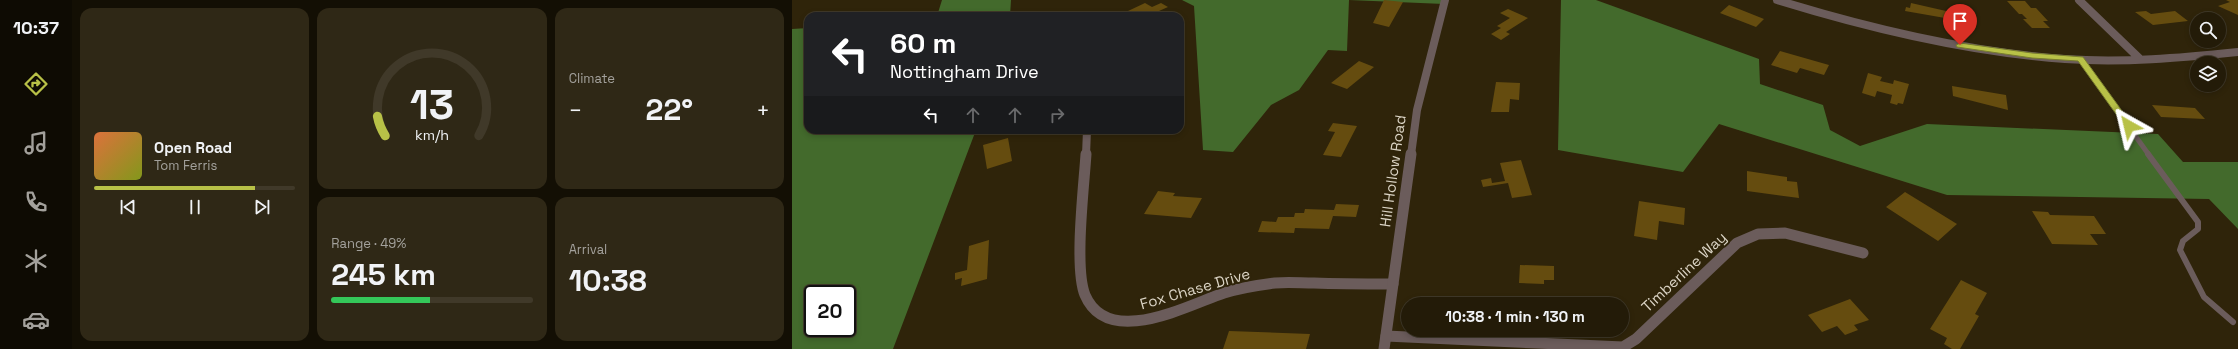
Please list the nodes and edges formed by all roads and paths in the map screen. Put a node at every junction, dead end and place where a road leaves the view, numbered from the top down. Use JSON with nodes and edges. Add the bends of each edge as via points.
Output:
{"nodes":[{"id":1,"x":1445,"y":0,"type":"edge"},
{"id":2,"x":1777,"y":0,"type":"edge"},
{"id":3,"x":2079,"y":0,"type":"edge"},
{"id":4,"x":2238,"y":52,"type":"edge"},
{"id":5,"x":2139,"y":58,"type":"junction"},
{"id":6,"x":2080,"y":59,"type":"junction"},
{"id":7,"x":1087,"y":134,"type":"edge"},
{"id":8,"x":1863,"y":253,"type":"dead end"},
{"id":9,"x":1392,"y":284,"type":"junction"},
{"id":10,"x":2233,"y":322,"type":"dead end"},
{"id":11,"x":1386,"y":336,"type":"junction"},
{"id":12,"x":1384,"y":349,"type":"edge"}],
"edges":[{"from":1,"to":9,"type":"street","name":"Hill Hollow Road","via":[[1417,110]]},
{"from":2,"to":6,"type":"street","via":[[1838,19],[1945,43],[2032,56]]},
{"from":3,"to":5,"type":"street"},
{"from":4,"to":5,"type":"street"},
{"from":5,"to":6,"type":"street"},
{"from":6,"to":10,"type":"lane","via":[[2198,222],[2198,229],[2183,241],[2180,250],[2204,297]]},
{"from":7,"to":9,"type":"street","name":"Fox Chase Drive","via":[[1080,268],[1085,295],[1094,308],[1108,318],[1123,322],[1174,314],[1225,293],[1276,283]]},
{"from":8,"to":11,"type":"street","name":"Timberline Way","via":[[1785,233],[1758,234],[1737,243],[1636,339],[1623,347]]},
{"from":9,"to":11,"type":"street","name":"Hill Hollow Road"},
{"from":11,"to":12,"type":"street","name":"Hill Hollow Road"}]}
